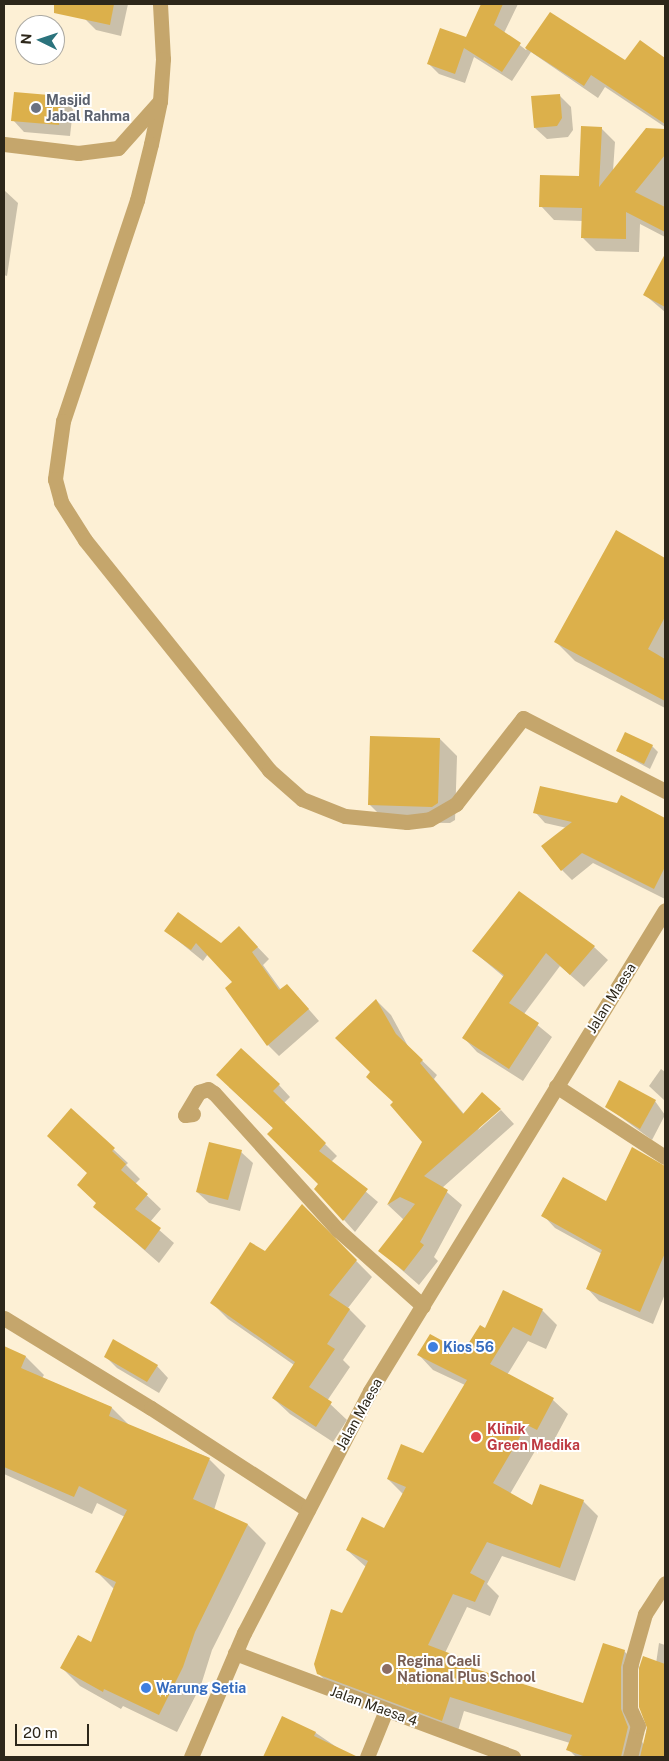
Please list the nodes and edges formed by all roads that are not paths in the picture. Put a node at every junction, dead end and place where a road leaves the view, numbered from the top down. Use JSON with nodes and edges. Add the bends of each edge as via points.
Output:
{"nodes":[{"id":1,"x":160,"y":4,"type":"edge"},
{"id":2,"x":160,"y":101,"type":"junction"},
{"id":3,"x":4,"y":144,"type":"edge"},
{"id":4,"x":665,"y":791,"type":"edge"},
{"id":5,"x":665,"y":910,"type":"edge"},
{"id":6,"x":661,"y":927,"type":"edge"},
{"id":7,"x":556,"y":1086,"type":"junction"},
{"id":8,"x":193,"y":1114,"type":"dead end"},
{"id":9,"x":665,"y":1157,"type":"edge"},
{"id":10,"x":423,"y":1306,"type":"junction"},
{"id":11,"x":4,"y":1318,"type":"edge"},
{"id":12,"x":308,"y":1510,"type":"junction"},
{"id":13,"x":665,"y":1583,"type":"edge"},
{"id":14,"x":235,"y":1653,"type":"junction"},
{"id":15,"x":386,"y":1710,"type":"junction"},
{"id":16,"x":191,"y":1757,"type":"edge"},
{"id":17,"x":367,"y":1757,"type":"edge"},
{"id":18,"x":513,"y":1757,"type":"edge"},
{"id":19,"x":630,"y":1757,"type":"edge"}],
"edges":[{"from":1,"to":2,"type":"street","via":[[163,59]]},
{"from":2,"to":3,"type":"street","via":[[118,148],[78,153]]},
{"from":2,"to":4,"type":"street","via":[[137,200],[63,421],[55,479],[61,502],[102,565],[269,770],[302,799],[345,816],[407,822],[430,819],[456,804],[523,718]]},
{"from":5,"to":6,"type":"street","name":"Jalan Maesa"},
{"from":6,"to":7,"type":"street","name":"Jalan Maesa"},
{"from":7,"to":9,"type":"street"},
{"from":7,"to":10,"type":"street","name":"Jalan Maesa"},
{"from":8,"to":10,"type":"street","via":[[185,1115],[199,1092],[208,1089],[214,1093],[338,1230]]},
{"from":10,"to":12,"type":"street","name":"Jalan Maesa","via":[[370,1391]]},
{"from":11,"to":12,"type":"street"},
{"from":12,"to":14,"type":"street","name":"Jalan Maesa"},
{"from":13,"to":19,"type":"street","via":[[645,1614],[630,1667],[630,1709],[638,1726]]},
{"from":14,"to":15,"type":"street","name":"Jalan Maesa 4"},
{"from":14,"to":16,"type":"street","name":"Jalan Maesa"},
{"from":15,"to":17,"type":"street"},
{"from":15,"to":18,"type":"street","name":"Jalan Maesa 4"}]}
